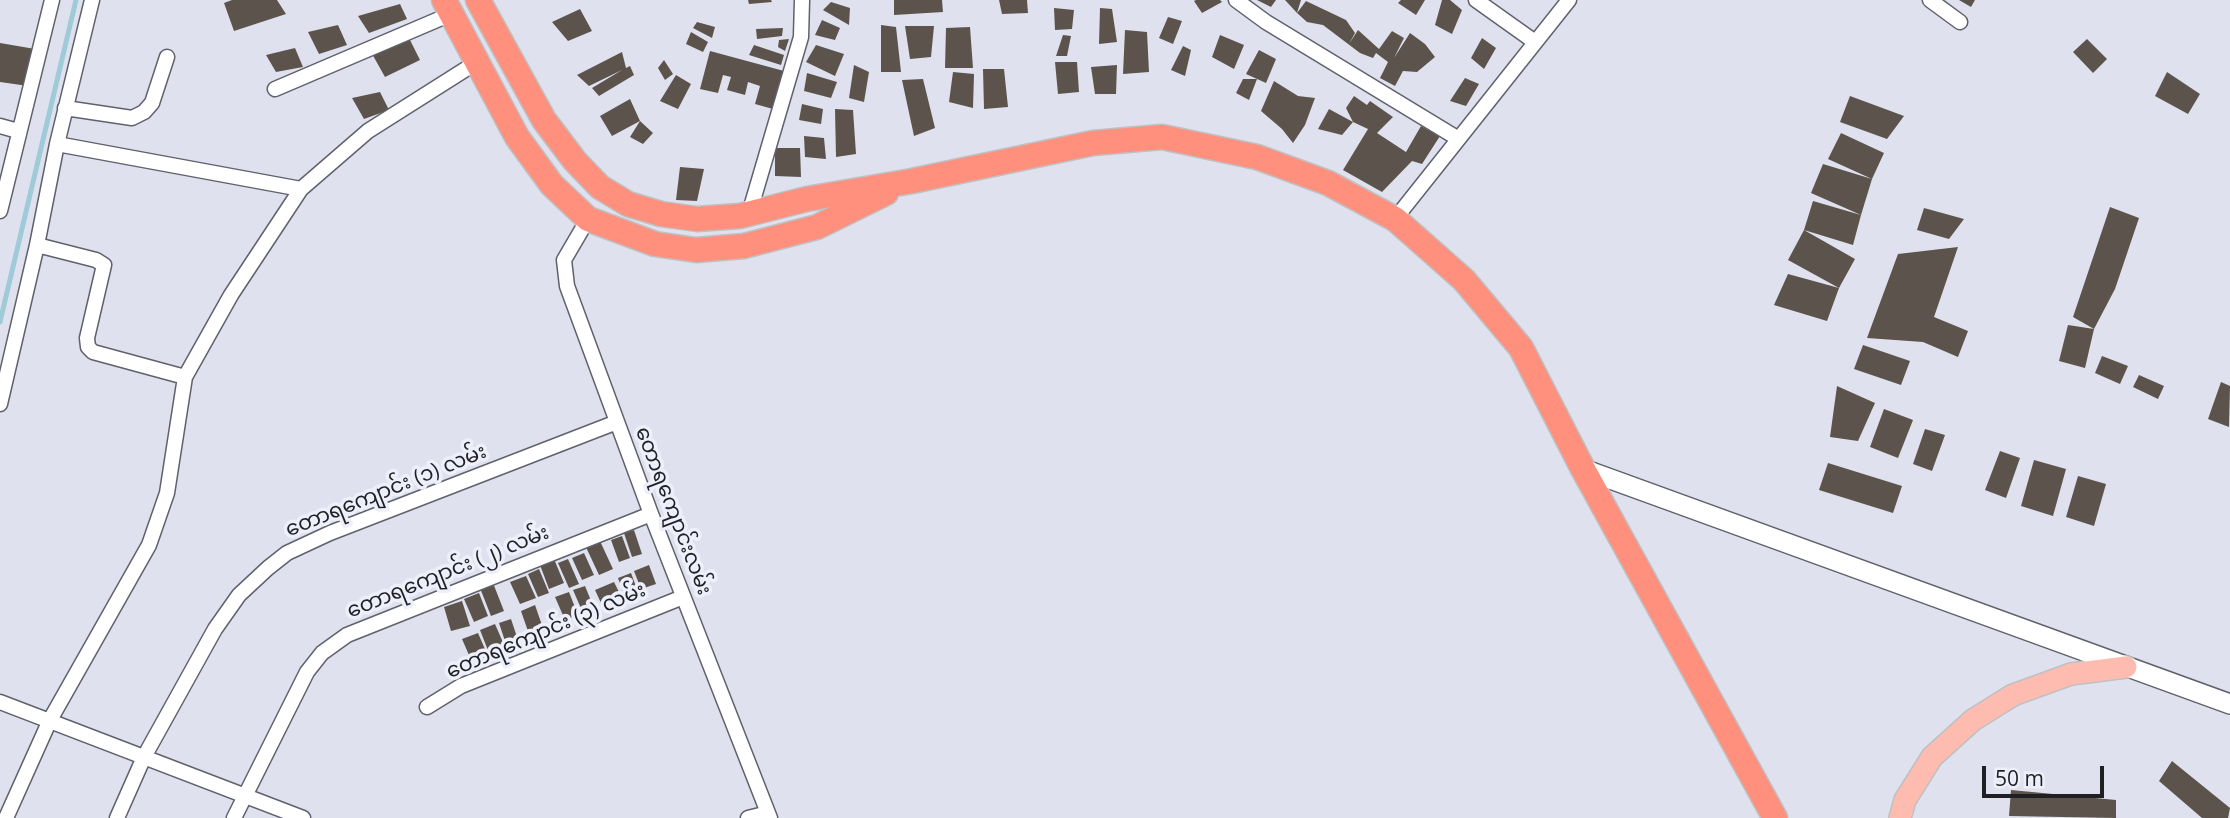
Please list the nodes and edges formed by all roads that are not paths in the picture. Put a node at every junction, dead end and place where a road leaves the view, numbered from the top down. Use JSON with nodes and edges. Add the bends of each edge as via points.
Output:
{"nodes":[{"id":1,"x":52,"y":0,"type":"edge"},
{"id":2,"x":92,"y":0,"type":"edge"},
{"id":3,"x":478,"y":0,"type":"edge"},
{"id":4,"x":802,"y":0,"type":"edge"},
{"id":5,"x":1237,"y":0,"type":"edge"},
{"id":6,"x":1476,"y":0,"type":"edge"},
{"id":7,"x":1569,"y":0,"type":"edge"},
{"id":8,"x":1930,"y":0,"type":"edge"},
{"id":9,"x":448,"y":7,"type":"edge"},
{"id":10,"x":1959,"y":22,"type":"dead end"},
{"id":11,"x":1535,"y":42,"type":"junction"},
{"id":12,"x":167,"y":57,"type":"dead end"},
{"id":13,"x":477,"y":62,"type":"junction"},
{"id":14,"x":275,"y":89,"type":"dead end"},
{"id":15,"x":65,"y":108,"type":"junction"},
{"id":16,"x":0,"y":126,"type":"edge"},
{"id":17,"x":18,"y":131,"type":"junction"},
{"id":18,"x":1457,"y":138,"type":"junction"},
{"id":19,"x":57,"y":144,"type":"junction"},
{"id":20,"x":912,"y":181,"type":"junction"},
{"id":21,"x":300,"y":189,"type":"junction"},
{"id":22,"x":0,"y":211,"type":"edge"},
{"id":23,"x":749,"y":214,"type":"junction"},
{"id":24,"x":588,"y":219,"type":"junction"},
{"id":25,"x":1395,"y":219,"type":"junction"},
{"id":26,"x":37,"y":245,"type":"junction"},
{"id":27,"x":185,"y":377,"type":"junction"},
{"id":28,"x":0,"y":404,"type":"edge"},
{"id":29,"x":617,"y":422,"type":"junction"},
{"id":30,"x":1583,"y":469,"type":"junction"},
{"id":31,"x":651,"y":514,"type":"junction"},
{"id":32,"x":683,"y":597,"type":"junction"},
{"id":33,"x":2126,"y":667,"type":"junction"},
{"id":34,"x":0,"y":702,"type":"edge"},
{"id":35,"x":2230,"y":704,"type":"edge"},
{"id":36,"x":427,"y":707,"type":"dead end"},
{"id":37,"x":50,"y":720,"type":"junction"},
{"id":38,"x":144,"y":757,"type":"junction"},
{"id":39,"x":245,"y":797,"type":"junction"},
{"id":40,"x":769,"y":815,"type":"edge"},
{"id":41,"x":6,"y":818,"type":"edge"},
{"id":42,"x":117,"y":818,"type":"edge"},
{"id":43,"x":234,"y":818,"type":"edge"},
{"id":44,"x":303,"y":818,"type":"edge"},
{"id":45,"x":748,"y":818,"type":"edge"},
{"id":46,"x":1775,"y":818,"type":"edge"},
{"id":47,"x":1900,"y":818,"type":"edge"}],
"edges":[{"from":1,"to":17,"type":"street"},
{"from":2,"to":15,"type":"street"},
{"from":3,"to":23,"type":"highway","via":[[544,120],[600,187],[628,204],[662,214],[697,219]]},
{"from":4,"to":23,"type":"street","via":[[801,37]]},
{"from":5,"to":18,"type":"street"},
{"from":6,"to":11,"type":"street"},
{"from":7,"to":11,"type":"street"},
{"from":8,"to":10,"type":"street"},
{"from":9,"to":13,"type":"highway"},
{"from":9,"to":14,"type":"street"},
{"from":11,"to":18,"type":"street"},
{"from":12,"to":15,"type":"street","via":[[152,103],[144,112],[132,118]]},
{"from":13,"to":21,"type":"street","via":[[368,131]]},
{"from":13,"to":24,"type":"highway","via":[[517,137],[552,185]]},
{"from":15,"to":19,"type":"street"},
{"from":16,"to":17,"type":"street"},
{"from":17,"to":22,"type":"street"},
{"from":18,"to":25,"type":"street"},
{"from":19,"to":21,"type":"street"},
{"from":19,"to":26,"type":"street"},
{"from":20,"to":23,"type":"highway"},
{"from":20,"to":24,"type":"highway","via":[[817,227],[744,246],[696,250],[655,244]]},
{"from":20,"to":25,"type":"highway","via":[[1093,143],[1162,137],[1257,157],[1328,183]]},
{"from":21,"to":27,"type":"street","via":[[231,295]]},
{"from":24,"to":29,"type":"street","name":"တောရကျောင်းလမ်း","via":[[564,260],[567,286]]},
{"from":25,"to":30,"type":"highway","via":[[1464,280],[1521,348]]},
{"from":26,"to":27,"type":"street","via":[[104,265],[87,338],[93,352]]},
{"from":26,"to":28,"type":"street"},
{"from":27,"to":37,"type":"street","via":[[167,493],[149,545]]},
{"from":29,"to":31,"type":"street","name":"တောရကျောင်းလမ်း"},
{"from":29,"to":38,"type":"street","name":"တောရကျောင်း (၁) လမ်း","via":[[287,553],[239,596],[215,629]]},
{"from":30,"to":33,"type":"main road"},
{"from":30,"to":46,"type":"highway"},
{"from":31,"to":32,"type":"street","name":"တောရကျောင်းလမ်း"},
{"from":31,"to":39,"type":"street","name":"တောရကျောင်း (၂) လမ်း","via":[[347,635],[322,653],[307,672]]},
{"from":32,"to":36,"type":"street","name":"တောရကျောင်း (၃) လမ်း","via":[[461,686]]},
{"from":32,"to":40,"type":"street","name":"တောရကျောင်းလမ်း"},
{"from":33,"to":35,"type":"main road"},
{"from":33,"to":47,"type":"main road","via":[[2071,674],[2013,695],[1973,720],[1932,757],[1905,800]]},
{"from":34,"to":37,"type":"street"},
{"from":37,"to":38,"type":"street"},
{"from":37,"to":41,"type":"street"},
{"from":38,"to":39,"type":"street"},
{"from":38,"to":42,"type":"street","name":"တောရကျောင်း (၁) လမ်း"},
{"from":39,"to":43,"type":"street","name":"တောရကျောင်း (၂) လမ်း"},
{"from":39,"to":44,"type":"street"},
{"from":40,"to":45,"type":"street"}]}
